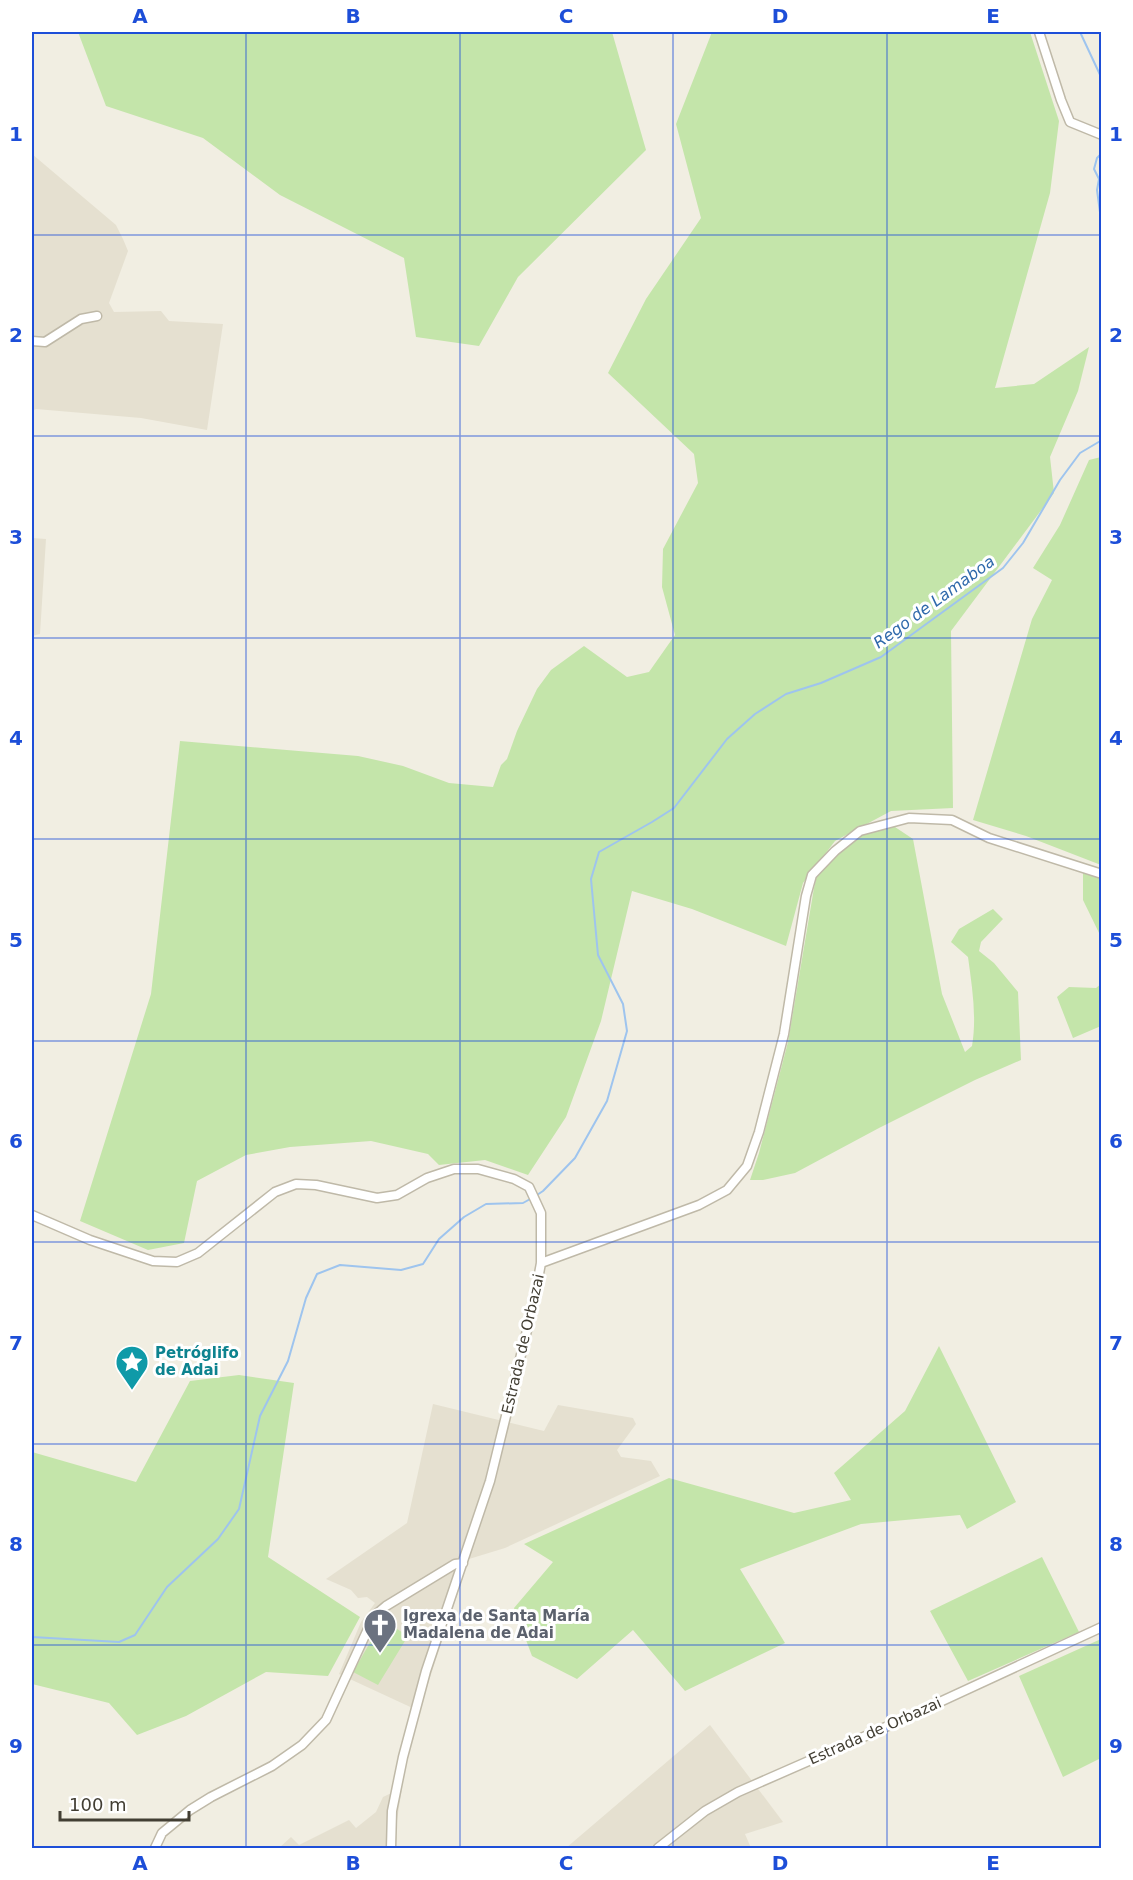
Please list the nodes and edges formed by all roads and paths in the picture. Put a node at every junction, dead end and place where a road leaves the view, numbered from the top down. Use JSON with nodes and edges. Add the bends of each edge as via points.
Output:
{"nodes":[{"id":1,"x":1039,"y":32,"type":"edge"},
{"id":2,"x":1101,"y":135,"type":"edge"},
{"id":3,"x":97,"y":316,"type":"dead end"},
{"id":4,"x":32,"y":341,"type":"edge"},
{"id":5,"x":1101,"y":874,"type":"edge"},
{"id":6,"x":32,"y":1215,"type":"edge"},
{"id":7,"x":541,"y":1263,"type":"junction"},
{"id":8,"x":463,"y":1563,"type":"junction"},
{"id":9,"x":445,"y":1570,"type":"junction"},
{"id":10,"x":458,"y":1577,"type":"junction"},
{"id":11,"x":1101,"y":1627,"type":"edge"},
{"id":12,"x":154,"y":1848,"type":"edge"},
{"id":13,"x":391,"y":1848,"type":"edge"},
{"id":14,"x":658,"y":1848,"type":"edge"}],
"edges":[{"from":1,"to":2,"type":"street","via":[[1071,122]]},
{"from":3,"to":4,"type":"street","via":[[81,320],[45,342]]},
{"from":5,"to":7,"type":"street","via":[[989,838],[952,820],[909,818],[860,831],[812,875],[784,1034],[747,1166],[727,1190],[699,1205]]},
{"from":6,"to":7,"type":"street","name":"Estrada de Orbazai","via":[[153,1261],[177,1262],[198,1254],[275,1192],[296,1184],[377,1198],[397,1195],[427,1178],[454,1169],[478,1169],[529,1187],[541,1213]]},
{"from":7,"to":8,"type":"street","name":"Estrada de Orbazai","via":[[490,1481]]},
{"from":8,"to":9,"type":"street"},
{"from":8,"to":10,"type":"street","name":"Estrada de Orbazai"},
{"from":9,"to":10,"type":"street"},
{"from":9,"to":12,"type":"street","via":[[374,1616],[326,1720],[302,1745],[272,1766],[190,1810],[162,1833]]},
{"from":10,"to":13,"type":"street","name":"Estrada de Orbazai","via":[[426,1671],[403,1757],[392,1811]]},
{"from":11,"to":14,"type":"street","name":"Estrada de Orbazai","via":[[738,1792],[705,1811]]}]}
